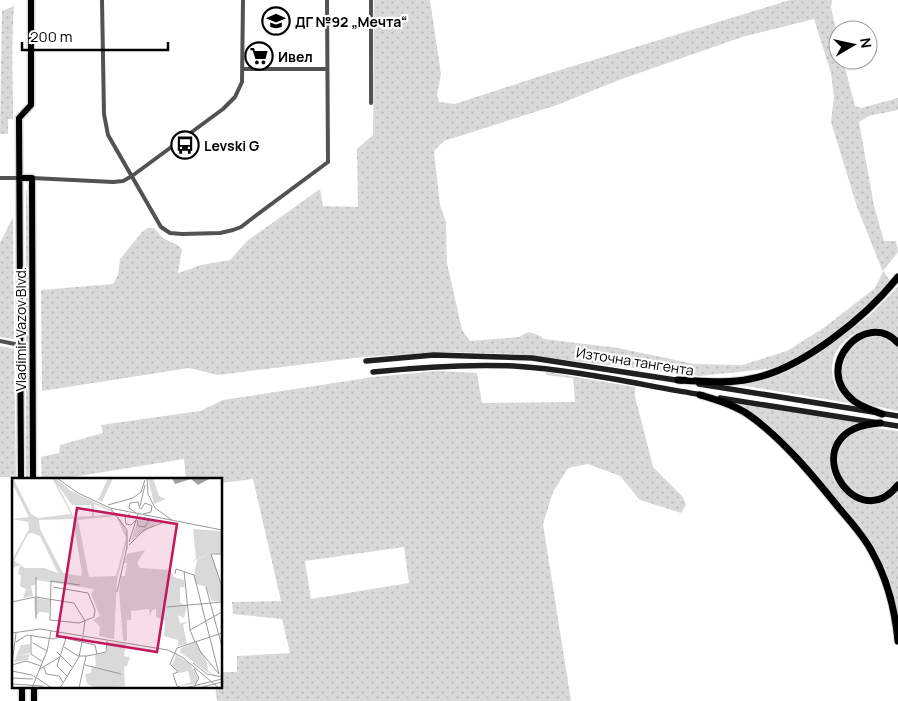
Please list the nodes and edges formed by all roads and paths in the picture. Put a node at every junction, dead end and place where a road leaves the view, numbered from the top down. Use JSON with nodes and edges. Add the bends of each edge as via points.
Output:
{"nodes":[{"id":1,"x":31,"y":0,"type":"edge"},
{"id":2,"x":102,"y":0,"type":"edge"},
{"id":3,"x":243,"y":0,"type":"edge"},
{"id":4,"x":327,"y":0,"type":"edge"},
{"id":5,"x":371,"y":0,"type":"edge"},
{"id":6,"x":243,"y":69,"type":"junction"},
{"id":7,"x":327,"y":69,"type":"junction"},
{"id":8,"x":371,"y":102,"type":"dead end"},
{"id":9,"x":132,"y":176,"type":"junction"},
{"id":10,"x":0,"y":178,"type":"edge"},
{"id":11,"x":20,"y":178,"type":"junction"},
{"id":12,"x":32,"y":178,"type":"junction"},
{"id":13,"x":898,"y":277,"type":"edge"},
{"id":14,"x":0,"y":341,"type":"edge"},
{"id":15,"x":898,"y":343,"type":"edge"},
{"id":16,"x":15,"y":344,"type":"dead end"},
{"id":17,"x":366,"y":361,"type":"dead end"},
{"id":18,"x":373,"y":372,"type":"dead end"},
{"id":19,"x":678,"y":380,"type":"junction"},
{"id":20,"x":700,"y":395,"type":"junction"},
{"id":21,"x":882,"y":414,"type":"junction"},
{"id":22,"x":898,"y":416,"type":"edge"},
{"id":23,"x":880,"y":423,"type":"junction"},
{"id":24,"x":898,"y":426,"type":"edge"},
{"id":25,"x":21,"y":478,"type":"edge"},
{"id":26,"x":33,"y":478,"type":"edge"},
{"id":27,"x":898,"y":485,"type":"edge"},
{"id":28,"x":898,"y":641,"type":"edge"},
{"id":29,"x":22,"y":688,"type":"edge"},
{"id":30,"x":34,"y":688,"type":"edge"},
{"id":31,"x":22,"y":701,"type":"edge"},
{"id":32,"x":34,"y":701,"type":"edge"}],
"edges":[{"from":1,"to":11,"type":"main road","name":"Vladimir Vazov Blvd.","via":[[31,105],[19,118]]},
{"from":2,"to":9,"type":"street","via":[[104,114],[108,135]]},
{"from":3,"to":6,"type":"street"},
{"from":4,"to":7,"type":"street"},
{"from":5,"to":8,"type":"street"},
{"from":6,"to":7,"type":"street"},
{"from":6,"to":9,"type":"street","via":[[239,90],[230,103]]},
{"from":7,"to":9,"type":"street","via":[[328,162],[241,226],[220,233],[170,233],[161,227]]},
{"from":9,"to":12,"type":"street","via":[[118,182]]},
{"from":10,"to":11,"type":"street"},
{"from":11,"to":12,"type":"main road"},
{"from":11,"to":25,"type":"main road","name":"Vladimir Vazov Blvd."},
{"from":12,"to":26,"type":"main road","name":"Vladimir Vazov Blvd."},
{"from":13,"to":19,"type":"highway","via":[[861,317],[797,362],[751,379],[728,382]]},
{"from":14,"to":16,"type":"street"},
{"from":15,"to":21,"type":"highway","via":[[884,334],[860,336],[850,342],[839,359],[839,378],[846,393],[862,406]]},
{"from":17,"to":19,"type":"street","name":"Източна тангента","via":[[434,355],[532,358]]},
{"from":18,"to":20,"type":"street","name":"Източна тангента","via":[[439,366],[514,366]]},
{"from":19,"to":21,"type":"street","name":"Източна тангента"},
{"from":20,"to":23,"type":"street","name":"Източна тангента"},
{"from":20,"to":28,"type":"highway","via":[[732,405],[750,415],[818,482],[853,524],[871,550],[886,581]]},
{"from":21,"to":22,"type":"street","name":"Източна тангента"},
{"from":23,"to":24,"type":"street","name":"Източна тангента"},
{"from":23,"to":27,"type":"highway","via":[[856,427],[843,436],[834,455],[835,471],[844,488],[863,500],[884,499]]},
{"from":29,"to":31,"type":"main road"},
{"from":30,"to":32,"type":"main road"}]}
